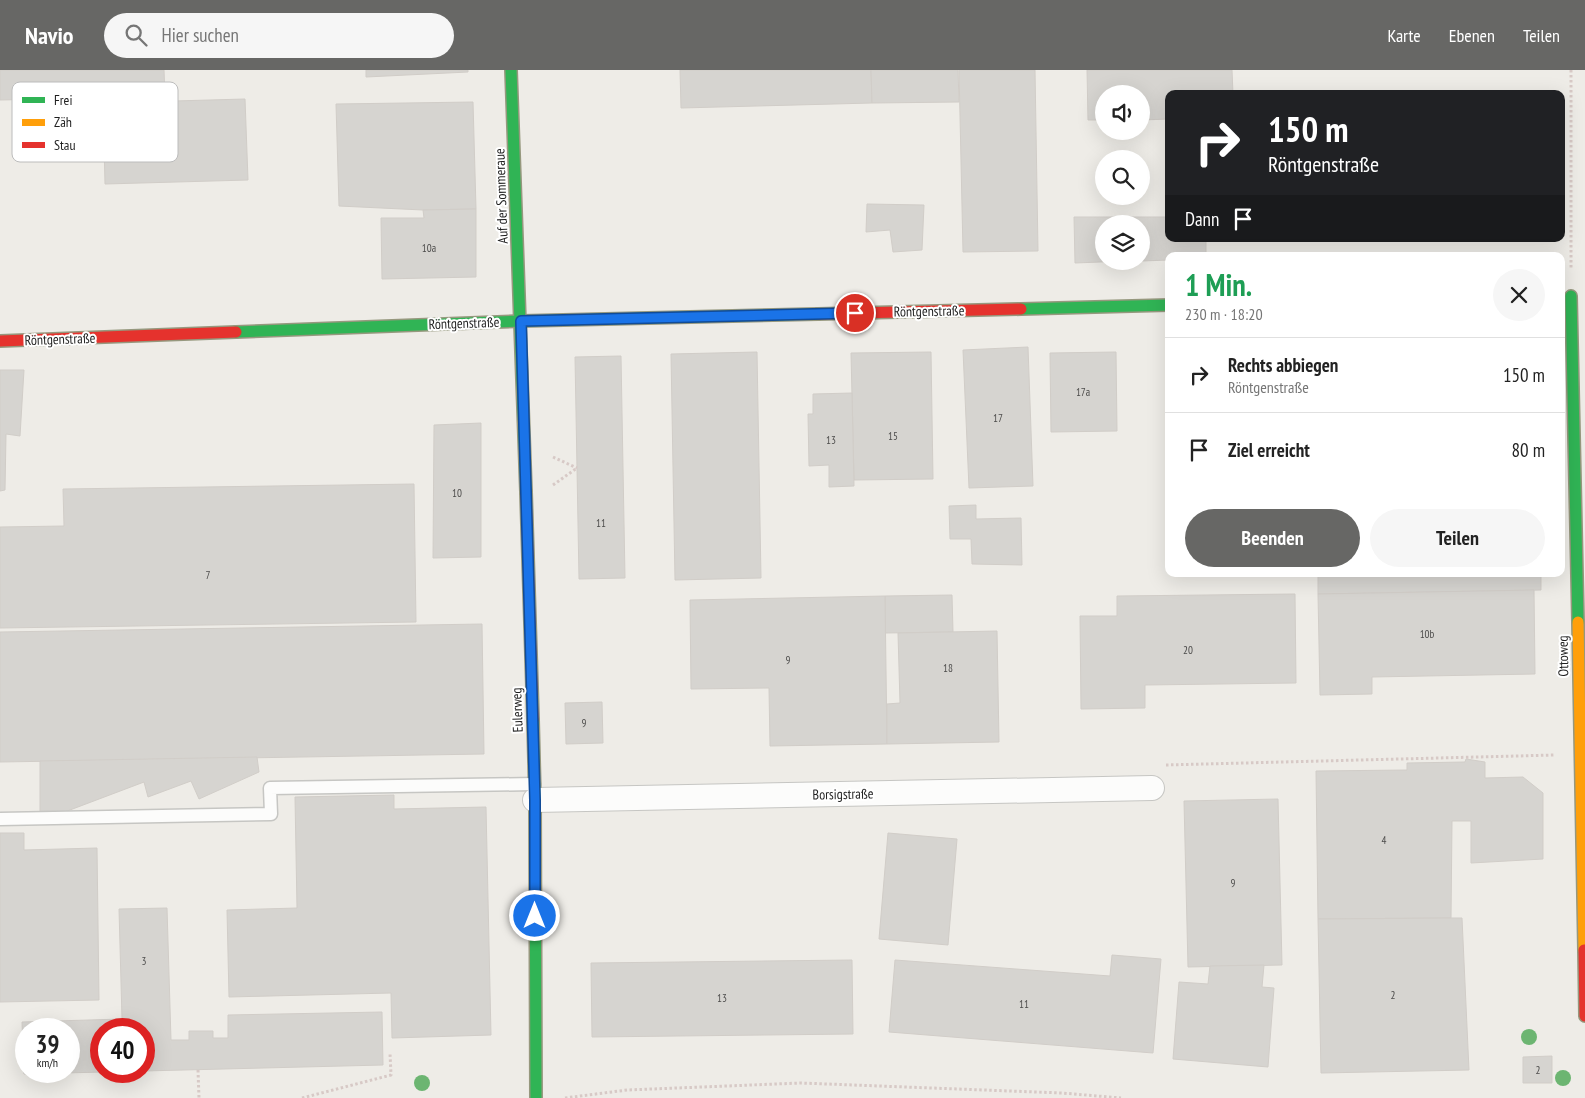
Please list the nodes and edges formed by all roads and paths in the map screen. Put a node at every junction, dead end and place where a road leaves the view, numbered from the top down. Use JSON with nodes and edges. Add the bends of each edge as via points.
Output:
{"nodes":[{"id":1,"x":511,"y":70,"type":"edge"},
{"id":2,"x":1571,"y":70,"type":"edge"},
{"id":3,"x":1572,"y":296,"type":"edge"},
{"id":4,"x":1165,"y":306,"type":"edge"},
{"id":5,"x":521,"y":321,"type":"junction"},
{"id":6,"x":0,"y":341,"type":"edge"},
{"id":7,"x":548,"y":454,"type":"dead end"},
{"id":8,"x":547,"y":489,"type":"dead end"},
{"id":9,"x":1580,"y":754,"type":"junction"},
{"id":10,"x":1152,"y":788,"type":"joint"},
{"id":11,"x":535,"y":792,"type":"junction"},
{"id":12,"x":0,"y":819,"type":"edge"},
{"id":13,"x":1584,"y":833,"type":"edge"},
{"id":14,"x":1585,"y":1016,"type":"edge"},
{"id":15,"x":390,"y":1053,"type":"dead end"},
{"id":16,"x":198,"y":1070,"type":"dead end"},
{"id":17,"x":199,"y":1098,"type":"edge"},
{"id":18,"x":302,"y":1098,"type":"edge"},
{"id":19,"x":536,"y":1098,"type":"edge"},
{"id":20,"x":566,"y":1098,"type":"edge"},
{"id":21,"x":1121,"y":1098,"type":"edge"}],
"edges":[{"from":1,"to":5,"type":"street","name":"Auf der Sommeraue"},
{"from":2,"to":3,"type":"path"},
{"from":3,"to":9,"type":"street","name":"Ottoweg"},
{"from":4,"to":5,"type":"street","name":"Röntgenstraße"},
{"from":5,"to":6,"type":"street","name":"Röntgenstraße"},
{"from":5,"to":11,"type":"street","name":"Eulerweg"},
{"from":7,"to":8,"type":"path","via":[[577,468]]},
{"from":9,"to":10,"type":"path","via":[[1152,766]]},
{"from":9,"to":13,"type":"street","name":"Ottoweg"},
{"from":10,"to":11,"type":"street","name":"Borsigstraße"},
{"from":11,"to":12,"type":"lane","via":[[270,788],[271,814]]},
{"from":11,"to":19,"type":"street","name":"Eulerweg"},
{"from":13,"to":14,"type":"street","name":"Ottoweg"},
{"from":15,"to":18,"type":"path","via":[[391,1075]]},
{"from":16,"to":17,"type":"path"},
{"from":20,"to":21,"type":"path","via":[[627,1090],[802,1083]]}]}
